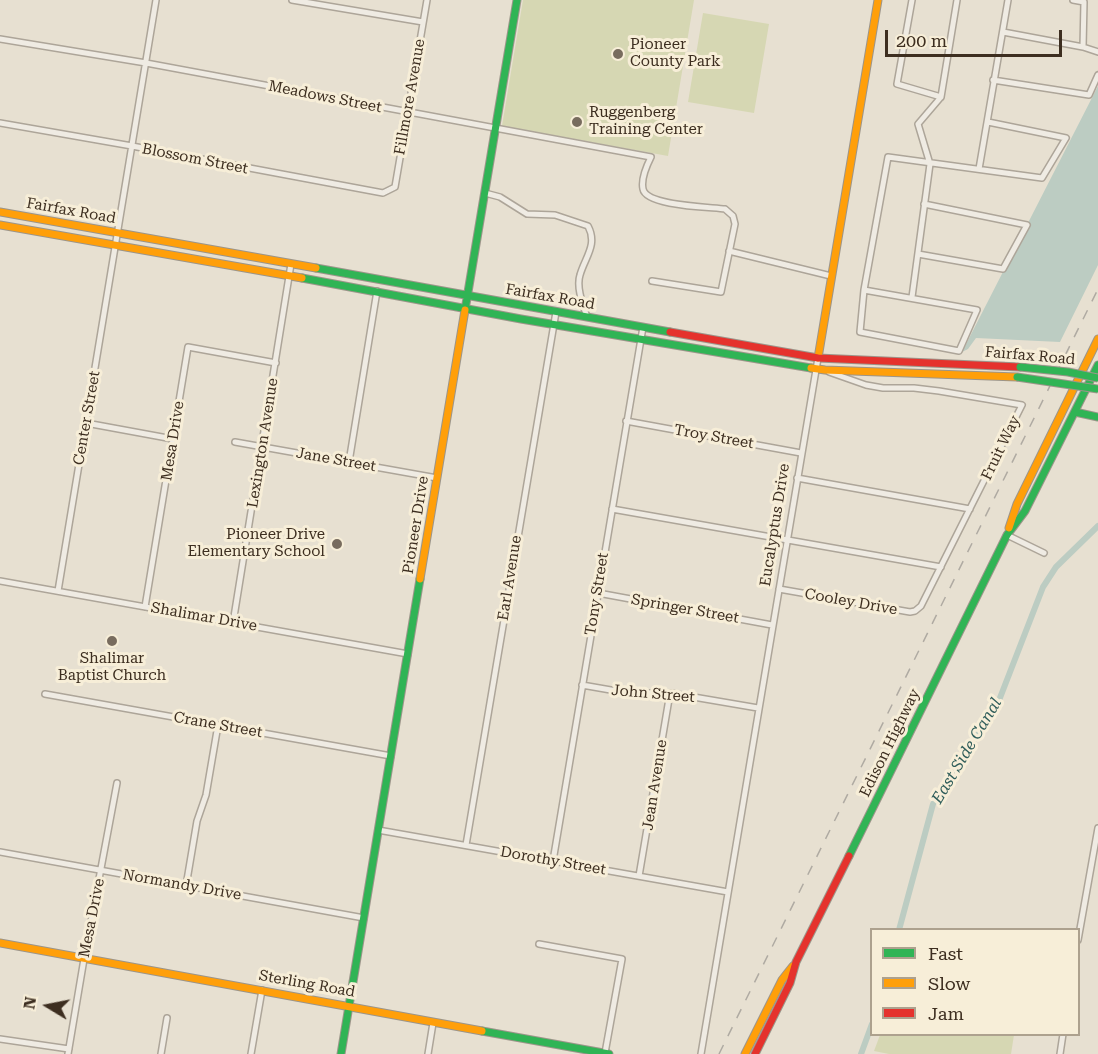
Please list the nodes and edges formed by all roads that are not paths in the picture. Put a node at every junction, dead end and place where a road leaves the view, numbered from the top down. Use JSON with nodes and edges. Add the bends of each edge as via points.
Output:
{"nodes":[{"id":1,"x":156,"y":0,"type":"edge"},
{"id":2,"x":292,"y":0,"type":"edge"},
{"id":3,"x":427,"y":0,"type":"edge"},
{"id":4,"x":517,"y":0,"type":"edge"},
{"id":5,"x":878,"y":0,"type":"edge"},
{"id":6,"x":912,"y":0,"type":"edge"},
{"id":7,"x":957,"y":0,"type":"edge"},
{"id":8,"x":1008,"y":0,"type":"edge"},
{"id":9,"x":1073,"y":0,"type":"edge"},
{"id":10,"x":1084,"y":1,"type":"edge"},
{"id":11,"x":423,"y":22,"type":"junction"},
{"id":12,"x":1003,"y":32,"type":"junction"},
{"id":13,"x":0,"y":39,"type":"edge"},
{"id":14,"x":1083,"y":47,"type":"junction"},
{"id":15,"x":1098,"y":52,"type":"edge"},
{"id":16,"x":146,"y":63,"type":"junction"},
{"id":17,"x":1098,"y":75,"type":"edge"},
{"id":18,"x":993,"y":80,"type":"junction"},
{"id":19,"x":941,"y":97,"type":"junction"},
{"id":20,"x":408,"y":113,"type":"junction"},
{"id":21,"x":988,"y":122,"type":"junction"},
{"id":22,"x":0,"y":123,"type":"edge"},
{"id":23,"x":496,"y":130,"type":"junction"},
{"id":24,"x":132,"y":146,"type":"junction"},
{"id":25,"x":930,"y":164,"type":"junction"},
{"id":26,"x":980,"y":170,"type":"junction"},
{"id":27,"x":390,"y":191,"type":"joint"},
{"id":28,"x":485,"y":193,"type":"junction"},
{"id":29,"x":924,"y":204,"type":"junction"},
{"id":30,"x":0,"y":212,"type":"edge"},
{"id":31,"x":0,"y":225,"type":"edge"},
{"id":32,"x":118,"y":233,"type":"junction"},
{"id":33,"x":116,"y":244,"type":"junction"},
{"id":34,"x":729,"y":251,"type":"junction"},
{"id":35,"x":918,"y":254,"type":"junction"},
{"id":36,"x":291,"y":264,"type":"junction"},
{"id":37,"x":289,"y":275,"type":"junction"},
{"id":38,"x":831,"y":276,"type":"junction"},
{"id":39,"x":652,"y":281,"type":"dead end"},
{"id":40,"x":864,"y":290,"type":"junction"},
{"id":41,"x":377,"y":291,"type":"junction"},
{"id":42,"x":468,"y":296,"type":"junction"},
{"id":43,"x":912,"y":297,"type":"junction"},
{"id":44,"x":466,"y":307,"type":"junction"},
{"id":45,"x":555,"y":312,"type":"junction"},
{"id":46,"x":587,"y":317,"type":"junction"},
{"id":47,"x":553,"y":324,"type":"junction"},
{"id":48,"x":643,"y":327,"type":"junction"},
{"id":49,"x":641,"y":339,"type":"junction"},
{"id":50,"x":1098,"y":339,"type":"edge"},
{"id":51,"x":818,"y":358,"type":"junction"},
{"id":52,"x":276,"y":363,"type":"junction"},
{"id":53,"x":1098,"y":366,"type":"edge"},
{"id":54,"x":816,"y":368,"type":"junction"},
{"id":55,"x":825,"y":370,"type":"junction"},
{"id":56,"x":1098,"y":378,"type":"edge"},
{"id":57,"x":1098,"y":389,"type":"edge"},
{"id":58,"x":1075,"y":412,"type":"junction"},
{"id":59,"x":1098,"y":417,"type":"edge"},
{"id":60,"x":626,"y":422,"type":"junction"},
{"id":61,"x":86,"y":423,"type":"junction"},
{"id":62,"x":173,"y":439,"type":"junction"},
{"id":63,"x":235,"y":442,"type":"dead end"},
{"id":64,"x":262,"y":447,"type":"junction"},
{"id":65,"x":801,"y":453,"type":"junction"},
{"id":66,"x":350,"y":462,"type":"junction"},
{"id":67,"x":437,"y":478,"type":"junction"},
{"id":68,"x":797,"y":478,"type":"junction"},
{"id":69,"x":612,"y":509,"type":"junction"},
{"id":70,"x":970,"y":509,"type":"junction"},
{"id":71,"x":1007,"y":535,"type":"junction"},
{"id":72,"x":786,"y":541,"type":"junction"},
{"id":73,"x":1044,"y":554,"type":"dead end"},
{"id":74,"x":941,"y":567,"type":"junction"},
{"id":75,"x":0,"y":581,"type":"edge"},
{"id":76,"x":779,"y":589,"type":"junction"},
{"id":77,"x":58,"y":591,"type":"junction"},
{"id":78,"x":598,"y":593,"type":"junction"},
{"id":79,"x":921,"y":606,"type":"joint"},
{"id":80,"x":145,"y":607,"type":"junction"},
{"id":81,"x":233,"y":622,"type":"junction"},
{"id":82,"x":772,"y":625,"type":"junction"},
{"id":83,"x":408,"y":654,"type":"junction"},
{"id":84,"x":582,"y":685,"type":"junction"},
{"id":85,"x":670,"y":693,"type":"junction"},
{"id":86,"x":45,"y":694,"type":"dead end"},
{"id":87,"x":758,"y":708,"type":"junction"},
{"id":88,"x":218,"y":725,"type":"junction"},
{"id":89,"x":391,"y":756,"type":"junction"},
{"id":90,"x":117,"y":783,"type":"dead end"},
{"id":91,"x":1098,"y":828,"type":"edge"},
{"id":92,"x":378,"y":830,"type":"junction"},
{"id":93,"x":466,"y":845,"type":"junction"},
{"id":94,"x":0,"y":852,"type":"edge"},
{"id":95,"x":553,"y":861,"type":"junction"},
{"id":96,"x":1095,"y":864,"type":"edge"},
{"id":97,"x":101,"y":870,"type":"junction"},
{"id":98,"x":639,"y":876,"type":"junction"},
{"id":99,"x":186,"y":886,"type":"junction"},
{"id":100,"x":728,"y":892,"type":"junction"},
{"id":101,"x":364,"y":918,"type":"junction"},
{"id":102,"x":1080,"y":931,"type":"edge"},
{"id":103,"x":0,"y":943,"type":"edge"},
{"id":104,"x":539,"y":944,"type":"dead end"},
{"id":105,"x":84,"y":959,"type":"junction"},
{"id":106,"x":796,"y":962,"type":"junction"},
{"id":107,"x":262,"y":990,"type":"junction"},
{"id":108,"x":349,"y":1006,"type":"junction"},
{"id":109,"x":167,"y":1018,"type":"dead end"},
{"id":110,"x":433,"y":1023,"type":"junction"},
{"id":111,"x":1063,"y":1036,"type":"edge"},
{"id":112,"x":0,"y":1039,"type":"edge"},
{"id":113,"x":69,"y":1052,"type":"edge"},
{"id":114,"x":161,"y":1054,"type":"edge"},
{"id":115,"x":251,"y":1054,"type":"edge"},
{"id":116,"x":341,"y":1054,"type":"edge"},
{"id":117,"x":428,"y":1054,"type":"edge"},
{"id":118,"x":607,"y":1054,"type":"edge"},
{"id":119,"x":701,"y":1054,"type":"edge"},
{"id":120,"x":745,"y":1054,"type":"edge"},
{"id":121,"x":756,"y":1054,"type":"edge"},
{"id":122,"x":1060,"y":1054,"type":"edge"}],
"edges":[{"from":1,"to":16,"type":"street","name":"Center Street"},
{"from":2,"to":11,"type":"street"},
{"from":3,"to":11,"type":"street","name":"Fillmore Avenue"},
{"from":4,"to":23,"type":"main road","name":"Pioneer Drive"},
{"from":5,"to":38,"type":"main road","name":"Eucalyptus Drive"},
{"from":6,"to":19,"type":"street","via":[[897,84]]},
{"from":7,"to":19,"type":"street"},
{"from":8,"to":12,"type":"street"},
{"from":9,"to":10,"type":"street"},
{"from":10,"to":14,"type":"street"},
{"from":11,"to":20,"type":"street","name":"Fillmore Avenue"},
{"from":12,"to":14,"type":"street"},
{"from":12,"to":18,"type":"street"},
{"from":13,"to":16,"type":"street","name":"Meadows Street"},
{"from":14,"to":15,"type":"street"},
{"from":16,"to":20,"type":"street","name":"Meadows Street"},
{"from":16,"to":24,"type":"street","name":"Center Street"},
{"from":17,"to":18,"type":"street","via":[[1089,95]]},
{"from":18,"to":21,"type":"street"},
{"from":19,"to":25,"type":"street","via":[[918,124]]},
{"from":20,"to":23,"type":"street","name":"Meadows Street"},
{"from":20,"to":27,"type":"street","name":"Fillmore Avenue","via":[[395,187]]},
{"from":21,"to":26,"type":"street"},
{"from":21,"to":26,"type":"street","via":[[1066,138],[1042,178]]},
{"from":22,"to":24,"type":"street","name":"Blossom Street"},
{"from":23,"to":28,"type":"main road","name":"Pioneer Drive"},
{"from":23,"to":34,"type":"street","name":"Meadows Street","via":[[651,157],[643,190],[660,201],[724,209],[733,216],[735,224]]},
{"from":24,"to":27,"type":"street","name":"Blossom Street","via":[[350,188]]},
{"from":24,"to":32,"type":"street","name":"Center Street"},
{"from":25,"to":26,"type":"street"},
{"from":25,"to":29,"type":"street"},
{"from":25,"to":40,"type":"street","via":[[888,157]]},
{"from":28,"to":42,"type":"main road","name":"Pioneer Drive"},
{"from":28,"to":46,"type":"street","via":[[500,197],[527,214],[555,215],[588,226],[592,247],[579,279]]},
{"from":29,"to":35,"type":"street"},
{"from":29,"to":35,"type":"street","via":[[1027,225],[1003,269]]},
{"from":30,"to":32,"type":"main road","name":"Fairfax Road"},
{"from":31,"to":33,"type":"main road","name":"Fairfax Road"},
{"from":32,"to":33,"type":"street","name":"Center Street"},
{"from":32,"to":36,"type":"main road","name":"Fairfax Road"},
{"from":33,"to":37,"type":"main road","name":"Fairfax Road"},
{"from":33,"to":61,"type":"street","name":"Center Street"},
{"from":34,"to":38,"type":"street"},
{"from":34,"to":39,"type":"street","via":[[721,292]]},
{"from":35,"to":43,"type":"street"},
{"from":36,"to":37,"type":"street","name":"Lexington Avenue"},
{"from":36,"to":42,"type":"main road","name":"Fairfax Road"},
{"from":37,"to":41,"type":"main road","name":"Fairfax Road"},
{"from":37,"to":52,"type":"street","name":"Lexington Avenue"},
{"from":38,"to":51,"type":"main road","name":"Eucalyptus Drive"},
{"from":40,"to":43,"type":"street"},
{"from":40,"to":43,"type":"street","via":[[860,332],[959,351],[977,310]]},
{"from":41,"to":44,"type":"main road","name":"Fairfax Road"},
{"from":41,"to":66,"type":"street"},
{"from":42,"to":44,"type":"main road","name":"Pioneer Drive"},
{"from":42,"to":45,"type":"main road","name":"Fairfax Road"},
{"from":44,"to":47,"type":"main road","name":"Fairfax Road"},
{"from":44,"to":67,"type":"main road","name":"Pioneer Drive"},
{"from":45,"to":46,"type":"main road","name":"Fairfax Road"},
{"from":45,"to":47,"type":"street","name":"Earl Avenue"},
{"from":46,"to":48,"type":"main road","name":"Fairfax Road"},
{"from":47,"to":49,"type":"main road","name":"Fairfax Road"},
{"from":47,"to":93,"type":"street","name":"Earl Avenue"},
{"from":48,"to":49,"type":"street","name":"Tony Street"},
{"from":48,"to":51,"type":"main road","name":"Fairfax Road"},
{"from":49,"to":54,"type":"main road","name":"Fairfax Road"},
{"from":49,"to":60,"type":"street","name":"Tony Street"},
{"from":50,"to":71,"type":"main road","name":"Edison Highway","via":[[1017,504]]},
{"from":51,"to":54,"type":"street","name":"Eucalyptus Drive"},
{"from":51,"to":56,"type":"main road","name":"Fairfax Road","bridge":true,"via":[[1020,367]]},
{"from":52,"to":62,"type":"street","name":"Mesa Drive","via":[[189,347]]},
{"from":52,"to":64,"type":"street","name":"Lexington Avenue"},
{"from":53,"to":58,"type":"main road","name":"Edison Highway"},
{"from":54,"to":55,"type":"main road","name":"Fairfax Road"},
{"from":54,"to":65,"type":"street","name":"Eucalyptus Drive"},
{"from":55,"to":57,"type":"main road","name":"Fairfax Road","bridge":true,"via":[[1017,377]]},
{"from":55,"to":70,"type":"street","name":"Fruit Way","via":[[882,388],[939,391],[1022,405]]},
{"from":58,"to":59,"type":"main road"},
{"from":58,"to":71,"type":"main road","name":"Edison Highway","via":[[1025,511]]},
{"from":60,"to":65,"type":"street","name":"Troy Street"},
{"from":60,"to":69,"type":"street","name":"Tony Street"},
{"from":61,"to":62,"type":"street"},
{"from":61,"to":77,"type":"street","name":"Center Street"},
{"from":62,"to":80,"type":"street","name":"Mesa Drive"},
{"from":63,"to":64,"type":"street","name":"Jane Street"},
{"from":64,"to":66,"type":"street","name":"Jane Street"},
{"from":64,"to":81,"type":"street","name":"Lexington Avenue"},
{"from":65,"to":68,"type":"street","name":"Eucalyptus Drive"},
{"from":66,"to":67,"type":"street","name":"Jane Street"},
{"from":67,"to":83,"type":"main road","name":"Pioneer Drive"},
{"from":68,"to":70,"type":"street"},
{"from":68,"to":72,"type":"street","name":"Eucalyptus Drive"},
{"from":69,"to":72,"type":"street"},
{"from":69,"to":78,"type":"street","name":"Tony Street"},
{"from":70,"to":74,"type":"street","name":"Fruit Way"},
{"from":71,"to":73,"type":"street"},
{"from":71,"to":106,"type":"main road","name":"Edison Highway"},
{"from":72,"to":74,"type":"street"},
{"from":72,"to":76,"type":"street","name":"Eucalyptus Drive"},
{"from":74,"to":79,"type":"street","name":"Fruit Way"},
{"from":75,"to":77,"type":"street","name":"Shalimar Drive"},
{"from":76,"to":79,"type":"street","name":"Cooley Drive","via":[[910,612]]},
{"from":76,"to":82,"type":"street","name":"Eucalyptus Drive"},
{"from":77,"to":80,"type":"street","name":"Shalimar Drive"},
{"from":78,"to":82,"type":"street","name":"Springer Street"},
{"from":78,"to":84,"type":"street","name":"Tony Street"},
{"from":80,"to":81,"type":"street","name":"Shalimar Drive"},
{"from":81,"to":83,"type":"street","name":"Shalimar Drive"},
{"from":82,"to":87,"type":"street","name":"Eucalyptus Drive"},
{"from":83,"to":89,"type":"main road","name":"Pioneer Drive"},
{"from":84,"to":85,"type":"street","name":"John Street","via":[[628,693]]},
{"from":84,"to":95,"type":"street","name":"Tony Street"},
{"from":85,"to":87,"type":"street","name":"John Street"},
{"from":85,"to":98,"type":"street","name":"Jean Avenue"},
{"from":86,"to":88,"type":"street","name":"Crane Street"},
{"from":87,"to":100,"type":"street","name":"Eucalyptus Drive"},
{"from":88,"to":89,"type":"street","name":"Crane Street"},
{"from":88,"to":99,"type":"street"},
{"from":89,"to":92,"type":"main road","name":"Pioneer Drive"},
{"from":90,"to":97,"type":"street","name":"Mesa Drive"},
{"from":91,"to":96,"type":"street"},
{"from":92,"to":93,"type":"street","name":"Dorothy Street"},
{"from":92,"to":101,"type":"main road","name":"Pioneer Drive"},
{"from":93,"to":95,"type":"street","name":"Dorothy Street"},
{"from":94,"to":97,"type":"street","name":"Normandy Drive"},
{"from":95,"to":98,"type":"street","name":"Dorothy Street"},
{"from":96,"to":102,"type":"street"},
{"from":97,"to":99,"type":"street","name":"Normandy Drive"},
{"from":97,"to":105,"type":"street","name":"Mesa Drive"},
{"from":98,"to":100,"type":"street","name":"Dorothy Street"},
{"from":99,"to":101,"type":"street","name":"Normandy Drive"},
{"from":100,"to":119,"type":"street","name":"Eucalyptus Drive"},
{"from":101,"to":108,"type":"main road","name":"Pioneer Drive"},
{"from":103,"to":105,"type":"main road","name":"Sterling Road"},
{"from":104,"to":118,"type":"street","via":[[622,959]]},
{"from":105,"to":107,"type":"main road","name":"Sterling Road"},
{"from":105,"to":113,"type":"street","name":"Mesa Drive"},
{"from":106,"to":120,"type":"main road","name":"Edison Highway","via":[[782,980]]},
{"from":106,"to":121,"type":"main road","name":"Edison Highway"},
{"from":107,"to":108,"type":"main road","name":"Sterling Road"},
{"from":107,"to":115,"type":"street"},
{"from":108,"to":110,"type":"main road","name":"Sterling Road"},
{"from":108,"to":116,"type":"main road","name":"Pioneer Drive"},
{"from":109,"to":114,"type":"street"},
{"from":110,"to":117,"type":"street"},
{"from":110,"to":118,"type":"main road","name":"Sterling Road"},
{"from":111,"to":122,"type":"street"},
{"from":112,"to":113,"type":"street"}]}
